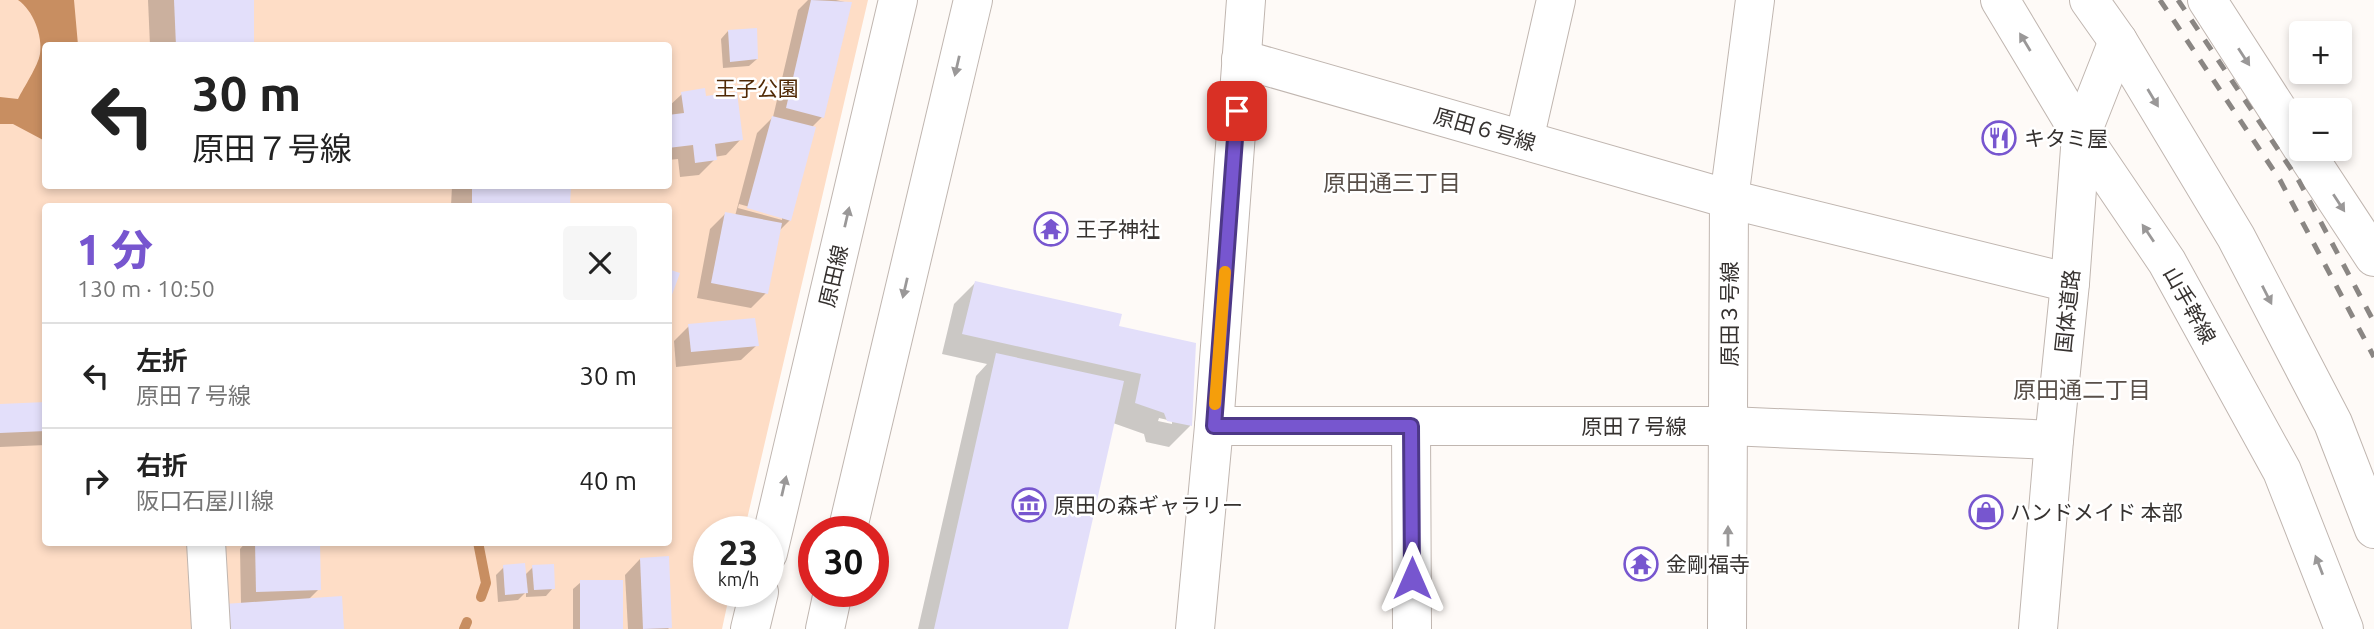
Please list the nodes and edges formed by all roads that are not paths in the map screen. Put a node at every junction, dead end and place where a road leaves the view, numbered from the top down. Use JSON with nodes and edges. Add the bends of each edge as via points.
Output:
{"nodes":[{"id":1,"x":898,"y":0,"type":"edge"},
{"id":2,"x":973,"y":0,"type":"edge"},
{"id":3,"x":1246,"y":0,"type":"edge"},
{"id":4,"x":1556,"y":0,"type":"edge"},
{"id":5,"x":1755,"y":0,"type":"edge"},
{"id":6,"x":2000,"y":0,"type":"edge"},
{"id":7,"x":2089,"y":0,"type":"edge"},
{"id":8,"x":2207,"y":0,"type":"edge"},
{"id":9,"x":2118,"y":41,"type":"junction"},
{"id":10,"x":1241,"y":59,"type":"junction"},
{"id":11,"x":2289,"y":127,"type":"edge"},
{"id":12,"x":2081,"y":135,"type":"junction"},
{"id":13,"x":1524,"y":140,"type":"junction"},
{"id":14,"x":2311,"y":161,"type":"edge"},
{"id":15,"x":1729,"y":198,"type":"junction"},
{"id":16,"x":2374,"y":257,"type":"edge"},
{"id":17,"x":2070,"y":283,"type":"junction"},
{"id":18,"x":1214,"y":426,"type":"junction"},
{"id":19,"x":1411,"y":426,"type":"junction"},
{"id":20,"x":1729,"y":426,"type":"junction"},
{"id":21,"x":2054,"y":440,"type":"junction"},
{"id":22,"x":776,"y":516,"type":"edge"},
{"id":23,"x":851,"y":516,"type":"edge"},
{"id":24,"x":2374,"y":529,"type":"edge"},
{"id":25,"x":206,"y":546,"type":"edge"},
{"id":26,"x":755,"y":607,"type":"edge"},
{"id":27,"x":830,"y":607,"type":"edge"},
{"id":28,"x":211,"y":629,"type":"edge"},
{"id":29,"x":750,"y":629,"type":"edge"},
{"id":30,"x":825,"y":629,"type":"edge"},
{"id":31,"x":1195,"y":629,"type":"edge"},
{"id":32,"x":1412,"y":629,"type":"edge"},
{"id":33,"x":1727,"y":629,"type":"edge"},
{"id":34,"x":2038,"y":629,"type":"edge"},
{"id":35,"x":2344,"y":629,"type":"edge"}],
"edges":[{"from":22,"to":1,"type":"street","name":"原田線","one_way":true},
{"from":2,"to":23,"type":"street","one_way":true},
{"from":3,"to":10,"type":"street"},
{"from":4,"to":13,"type":"street"},
{"from":5,"to":15,"type":"street","name":"原田３号線"},
{"from":12,"to":6,"type":"street","name":"山手幹線","one_way":true},
{"from":7,"to":9,"type":"street"},
{"from":8,"to":11,"type":"street","one_way":true},
{"from":9,"to":12,"type":"street","name":"国体道路"},
{"from":9,"to":24,"type":"street","one_way":true,"via":[[2236,237],[2333,423]]},
{"from":10,"to":13,"type":"street","name":"原田６号線"},
{"from":10,"to":18,"type":"street"},
{"from":12,"to":17,"type":"street","name":"国体道路"},
{"from":35,"to":12,"type":"street","name":"山手幹線","one_way":true,"via":[[2282,471],[2167,262]]},
{"from":13,"to":15,"type":"street","name":"原田６号線"},
{"from":14,"to":16,"type":"street","one_way":true},
{"from":15,"to":17,"type":"street","name":"原田６号線"},
{"from":15,"to":20,"type":"street","name":"原田３号線"},
{"from":17,"to":21,"type":"street","name":"国体道路"},
{"from":18,"to":19,"type":"street","name":"原田７号線"},
{"from":18,"to":31,"type":"street"},
{"from":19,"to":20,"type":"street","name":"原田７号線"},
{"from":19,"to":32,"type":"street"},
{"from":20,"to":21,"type":"street","name":"原田７号線"},
{"from":33,"to":20,"type":"street","name":"原田３号線","one_way":true},
{"from":21,"to":34,"type":"street","name":"国体道路"},
{"from":25,"to":28,"type":"street"},
{"from":26,"to":29,"type":"street"},
{"from":27,"to":30,"type":"street"}]}
